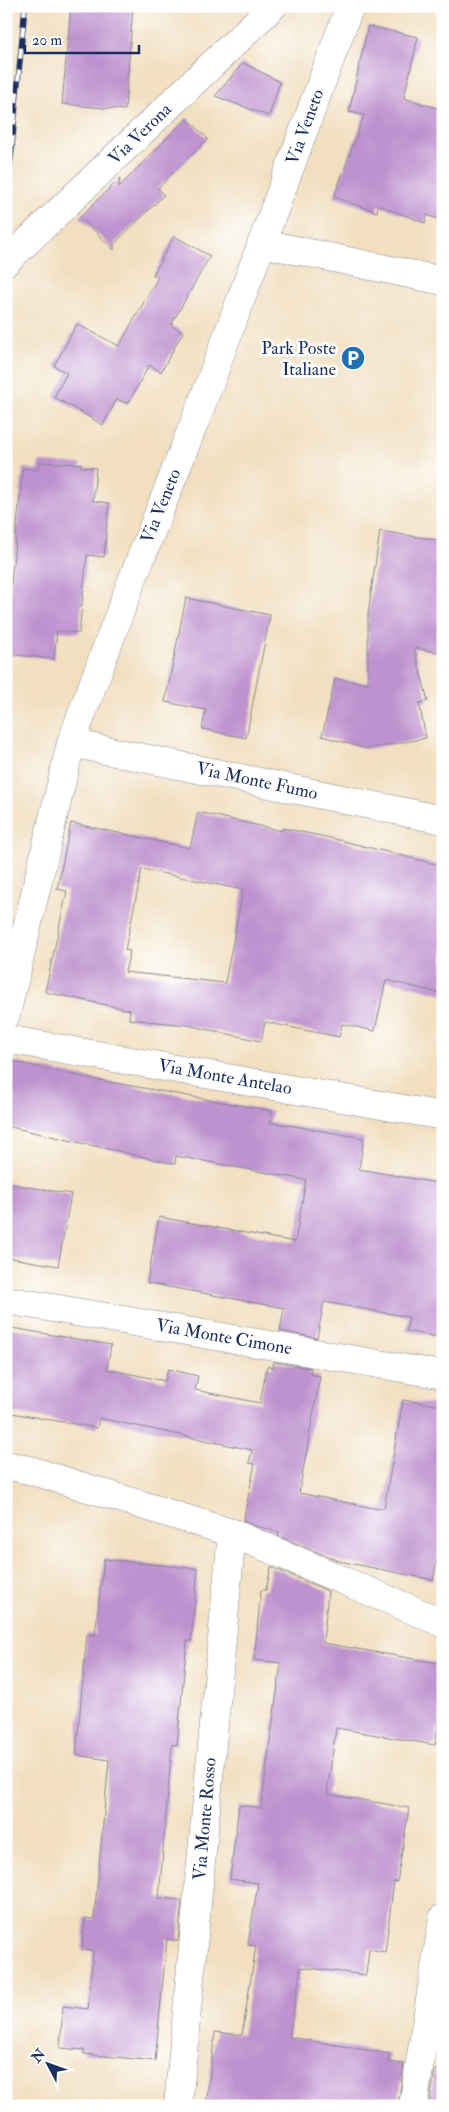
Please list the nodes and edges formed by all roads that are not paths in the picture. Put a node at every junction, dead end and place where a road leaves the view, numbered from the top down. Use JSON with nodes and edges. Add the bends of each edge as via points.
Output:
{"nodes":[{"id":1,"x":273,"y":6,"type":"edge"},
{"id":2,"x":350,"y":6,"type":"edge"},
{"id":3,"x":262,"y":242,"type":"junction"},
{"id":4,"x":6,"y":262,"type":"edge"},
{"id":5,"x":443,"y":282,"type":"edge"},
{"id":6,"x":71,"y":743,"type":"junction"},
{"id":7,"x":443,"y":820,"type":"edge"},
{"id":8,"x":6,"y":1015,"type":"edge"},
{"id":9,"x":6,"y":1039,"type":"edge"},
{"id":10,"x":443,"y":1116,"type":"edge"},
{"id":11,"x":6,"y":1300,"type":"edge"},
{"id":12,"x":443,"y":1374,"type":"edge"},
{"id":13,"x":6,"y":1465,"type":"edge"},
{"id":14,"x":232,"y":1533,"type":"junction"},
{"id":15,"x":443,"y":1623,"type":"edge"},
{"id":16,"x":443,"y":1918,"type":"edge"},
{"id":17,"x":178,"y":2106,"type":"edge"},
{"id":18,"x":414,"y":2106,"type":"edge"}],
"edges":[{"from":1,"to":4,"type":"street","name":"Via Verona"},
{"from":2,"to":3,"type":"street","name":"Via Veneto"},
{"from":3,"to":5,"type":"street"},
{"from":3,"to":6,"type":"street","name":"Via Veneto"},
{"from":6,"to":7,"type":"street","name":"Via Monte Fumo"},
{"from":6,"to":8,"type":"street","name":"Via Veneto"},
{"from":9,"to":10,"type":"street","name":"Via Monte Antelao"},
{"from":11,"to":12,"type":"street","name":"Via Monte Cimone"},
{"from":13,"to":14,"type":"street"},
{"from":14,"to":15,"type":"street"},
{"from":14,"to":17,"type":"street","name":"Via Monte Rosso"},
{"from":16,"to":18,"type":"street"}]}
